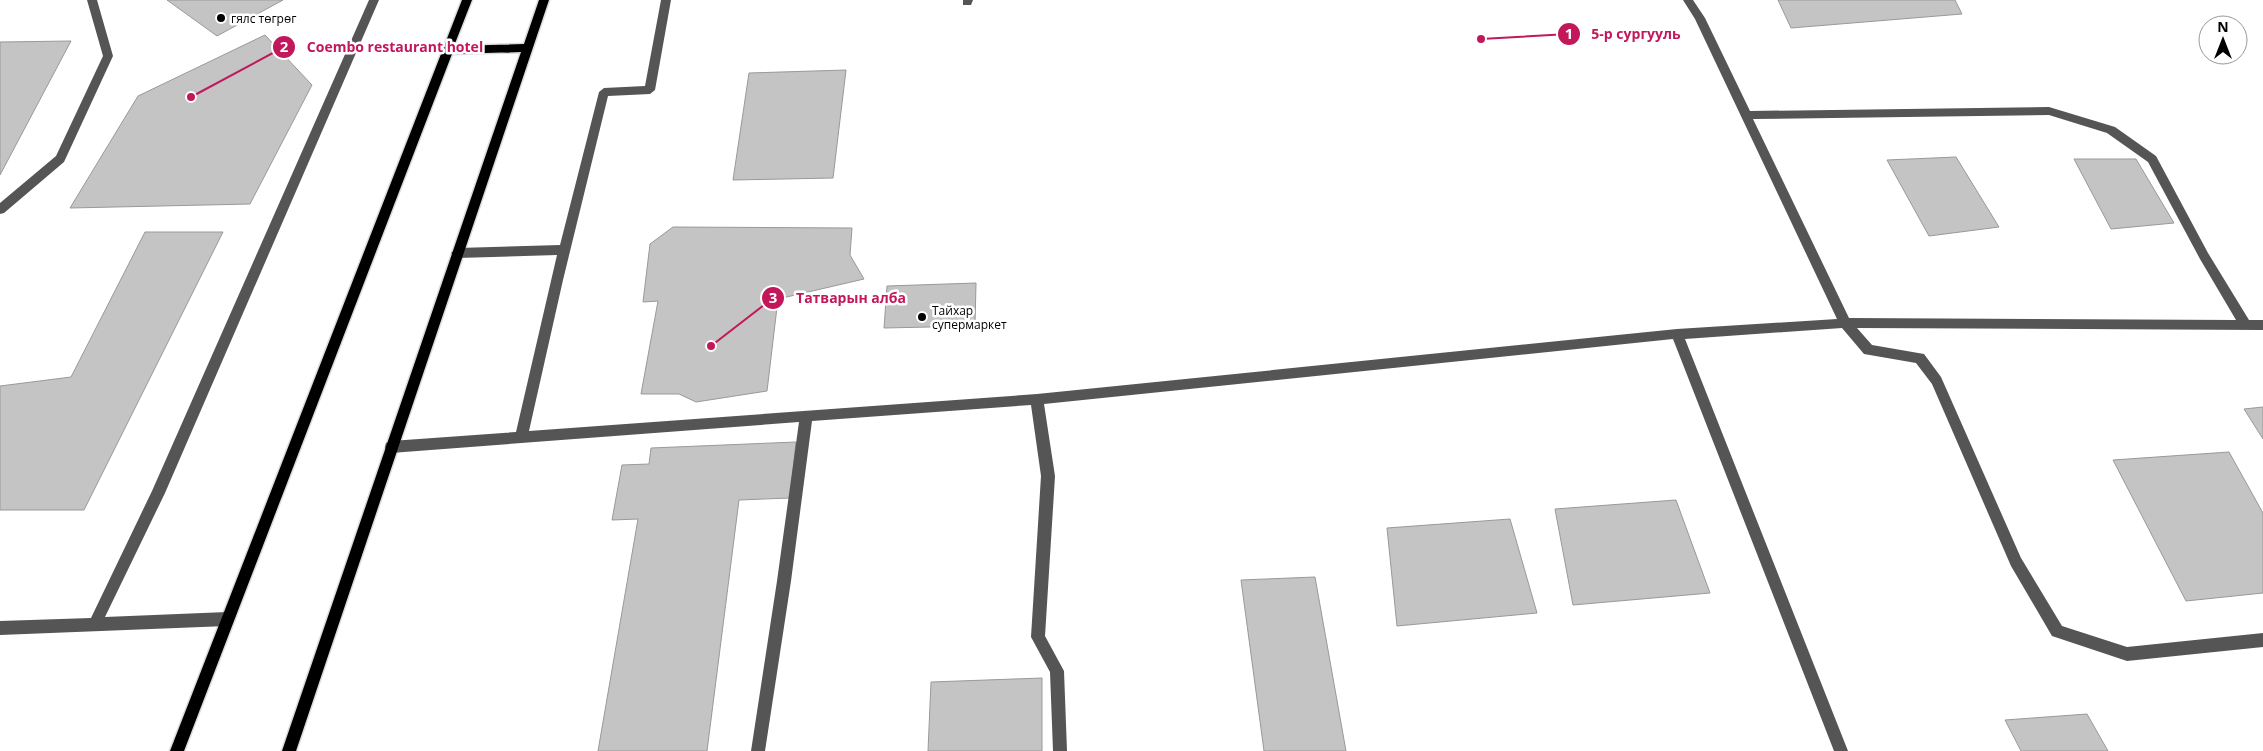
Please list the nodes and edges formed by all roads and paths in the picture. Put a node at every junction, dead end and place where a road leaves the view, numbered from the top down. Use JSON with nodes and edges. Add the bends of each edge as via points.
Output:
{"nodes":[{"id":1,"x":92,"y":0,"type":"edge"},
{"id":2,"x":374,"y":0,"type":"edge"},
{"id":3,"x":467,"y":0,"type":"edge"},
{"id":4,"x":544,"y":0,"type":"edge"},
{"id":5,"x":666,"y":0,"type":"edge"},
{"id":6,"x":1688,"y":0,"type":"edge"},
{"id":7,"x":527,"y":48,"type":"junction"},
{"id":8,"x":448,"y":50,"type":"junction"},
{"id":9,"x":1746,"y":115,"type":"junction"},
{"id":10,"x":0,"y":210,"type":"edge"},
{"id":11,"x":564,"y":250,"type":"junction"},
{"id":12,"x":457,"y":253,"type":"junction"},
{"id":13,"x":1845,"y":323,"type":"junction"},
{"id":14,"x":2245,"y":324,"type":"junction"},
{"id":15,"x":2263,"y":324,"type":"edge"},
{"id":16,"x":1677,"y":334,"type":"junction"},
{"id":17,"x":1038,"y":399,"type":"junction"},
{"id":18,"x":806,"y":415,"type":"junction"},
{"id":19,"x":521,"y":437,"type":"junction"},
{"id":20,"x":391,"y":446,"type":"junction"},
{"id":21,"x":227,"y":619,"type":"junction"},
{"id":22,"x":94,"y":624,"type":"junction"},
{"id":23,"x":0,"y":628,"type":"edge"},
{"id":24,"x":2263,"y":640,"type":"edge"},
{"id":25,"x":177,"y":751,"type":"edge"},
{"id":26,"x":289,"y":751,"type":"edge"},
{"id":27,"x":758,"y":751,"type":"edge"},
{"id":28,"x":1060,"y":751,"type":"edge"},
{"id":29,"x":1841,"y":751,"type":"edge"}],
"edges":[{"from":1,"to":10,"type":"street","via":[[108,56],[60,158]]},
{"from":2,"to":22,"type":"street","via":[[158,493]]},
{"from":3,"to":8,"type":"main road"},
{"from":4,"to":7,"type":"main road"},
{"from":5,"to":11,"type":"street","via":[[650,90],[604,92]]},
{"from":6,"to":9,"type":"street","via":[[1700,18]]},
{"from":7,"to":8,"type":"main road"},
{"from":7,"to":12,"type":"main road"},
{"from":8,"to":21,"type":"main road"},
{"from":9,"to":13,"type":"street"},
{"from":9,"to":14,"type":"street","via":[[2049,111],[2111,130],[2152,159]]},
{"from":11,"to":12,"type":"street"},
{"from":11,"to":19,"type":"street"},
{"from":12,"to":20,"type":"main road"},
{"from":13,"to":14,"type":"street"},
{"from":13,"to":16,"type":"street"},
{"from":13,"to":24,"type":"street","via":[[1868,350],[1920,358],[1937,381],[2016,562],[2056,631],[2127,654]]},
{"from":14,"to":15,"type":"street"},
{"from":16,"to":17,"type":"street"},
{"from":16,"to":29,"type":"street"},
{"from":17,"to":18,"type":"street"},
{"from":17,"to":28,"type":"street","via":[[1048,476],[1038,637],[1057,671]]},
{"from":18,"to":19,"type":"street"},
{"from":18,"to":27,"type":"street"},
{"from":19,"to":20,"type":"street"},
{"from":20,"to":26,"type":"main road"},
{"from":21,"to":22,"type":"street"},
{"from":21,"to":25,"type":"main road"},
{"from":22,"to":23,"type":"street"}]}
